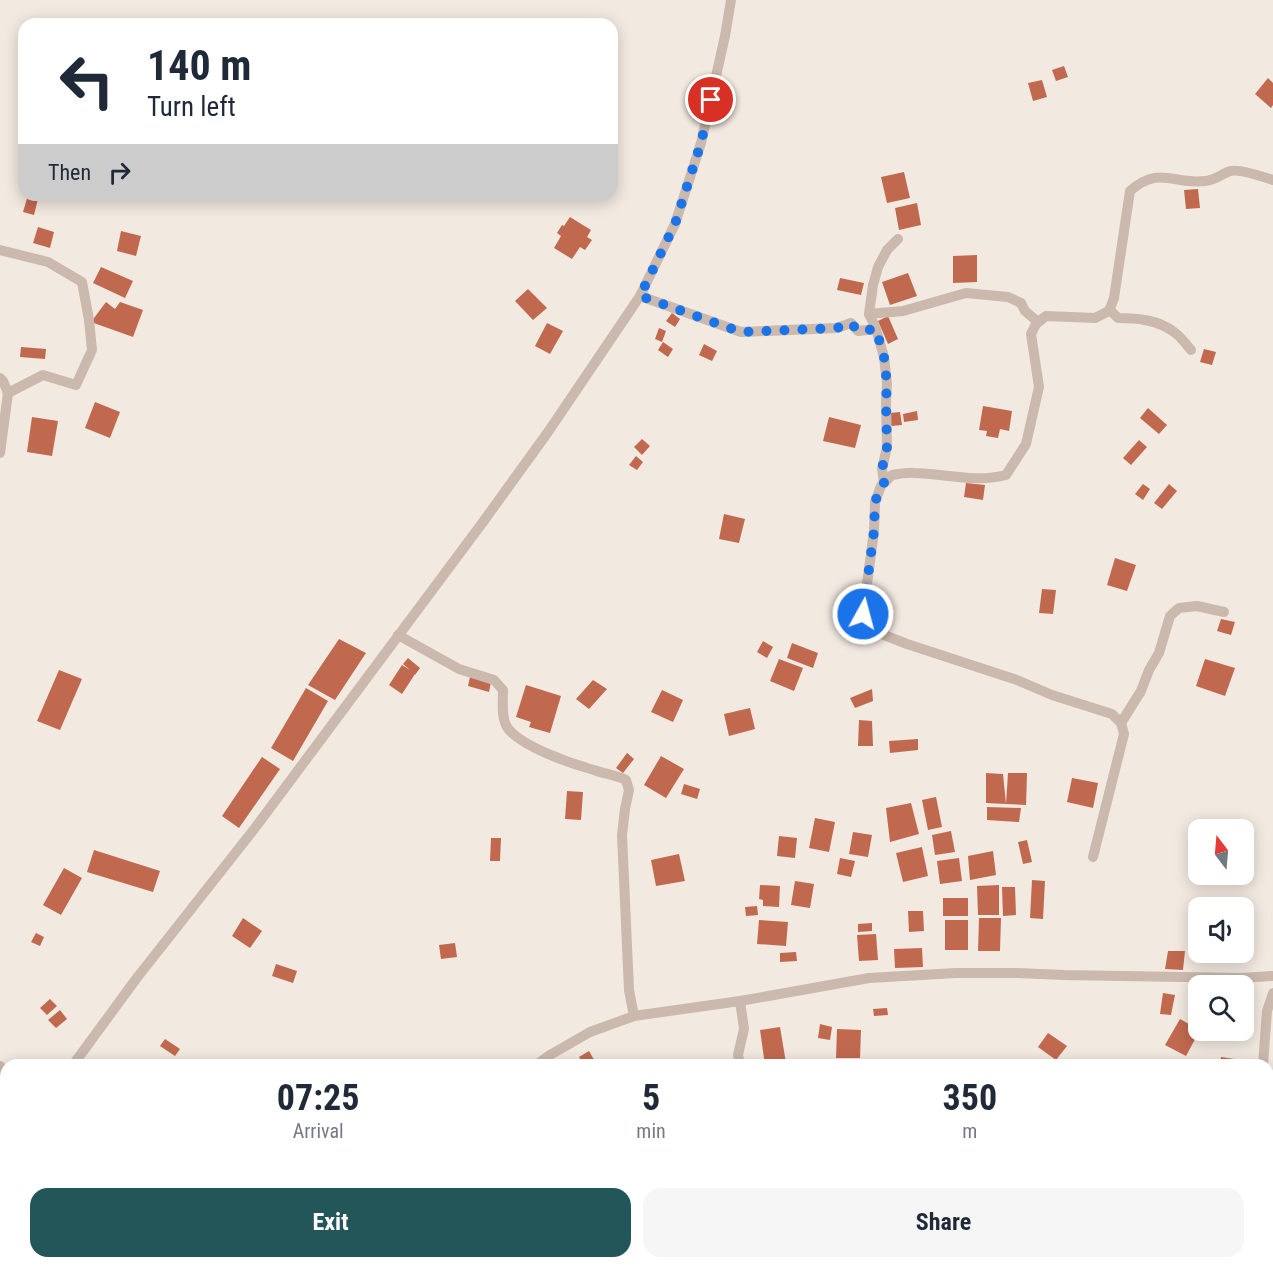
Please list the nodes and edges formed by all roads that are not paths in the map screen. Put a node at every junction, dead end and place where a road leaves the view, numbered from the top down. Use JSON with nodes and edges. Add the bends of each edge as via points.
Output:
{"nodes":[{"id":1,"x":731,"y":0,"type":"edge"},
{"id":2,"x":1273,"y":180,"type":"edge"},
{"id":3,"x":898,"y":239,"type":"dead end"},
{"id":4,"x":0,"y":250,"type":"edge"},
{"id":5,"x":640,"y":296,"type":"junction"},
{"id":6,"x":1110,"y":310,"type":"junction"},
{"id":7,"x":869,"y":314,"type":"junction"},
{"id":8,"x":1038,"y":322,"type":"junction"},
{"id":9,"x":876,"y":329,"type":"junction"},
{"id":10,"x":1191,"y":350,"type":"dead end"},
{"id":11,"x":0,"y":378,"type":"edge"},
{"id":12,"x":8,"y":393,"type":"junction"},
{"id":13,"x":0,"y":453,"type":"edge"},
{"id":14,"x":884,"y":483,"type":"junction"},
{"id":15,"x":1224,"y":612,"type":"dead end"},
{"id":16,"x":399,"y":635,"type":"junction"},
{"id":17,"x":1121,"y":723,"type":"junction"},
{"id":18,"x":1093,"y":856,"type":"dead end"},
{"id":19,"x":1273,"y":975,"type":"edge"},
{"id":20,"x":1273,"y":993,"type":"edge"},
{"id":21,"x":740,"y":1001,"type":"junction"},
{"id":22,"x":634,"y":1016,"type":"junction"},
{"id":23,"x":77,"y":1059,"type":"edge"},
{"id":24,"x":544,"y":1059,"type":"edge"},
{"id":25,"x":739,"y":1059,"type":"edge"},
{"id":26,"x":1263,"y":1059,"type":"edge"}],
"edges":[{"from":1,"to":5,"type":"street","via":[[701,143],[675,224]]},
{"from":2,"to":6,"type":"street","via":[[1231,171],[1203,182],[1155,176],[1140,182],[1130,191]]},
{"from":3,"to":7,"type":"street","via":[[878,267]]},
{"from":4,"to":12,"type":"street","via":[[48,262],[82,282],[92,350],[76,385],[43,375]]},
{"from":5,"to":9,"type":"street","via":[[741,332],[837,328],[851,323],[858,331]]},
{"from":5,"to":16,"type":"street","via":[[548,432]]},
{"from":6,"to":8,"type":"street","via":[[1095,318],[1046,316]]},
{"from":6,"to":10,"type":"street","via":[[1118,318],[1145,319],[1175,332]]},
{"from":7,"to":8,"type":"street","via":[[903,311],[966,293],[1008,297],[1021,303]]},
{"from":7,"to":9,"type":"street"},
{"from":8,"to":14,"type":"street","via":[[1031,334],[1039,387],[1026,444],[1005,475],[978,479],[912,472],[892,475]]},
{"from":9,"to":14,"type":"street","via":[[887,384]]},
{"from":11,"to":12,"type":"street"},
{"from":12,"to":13,"type":"street"},
{"from":14,"to":17,"type":"street","via":[[875,502],[864,624],[908,644],[1112,714]]},
{"from":15,"to":17,"type":"street","via":[[1197,606],[1179,608],[1170,616],[1159,653]]},
{"from":16,"to":22,"type":"street","via":[[459,669],[494,680],[503,690],[506,726],[519,740],[626,780],[629,790],[622,835],[629,990]]},
{"from":16,"to":23,"type":"street"},
{"from":17,"to":18,"type":"street","via":[[1124,734]]},
{"from":19,"to":21,"type":"street","via":[[891,976]]},
{"from":20,"to":26,"type":"street","via":[[1267,1011]]},
{"from":21,"to":22,"type":"street"},
{"from":21,"to":25,"type":"street","via":[[744,1029]]},
{"from":22,"to":24,"type":"street","via":[[590,1032]]}]}
